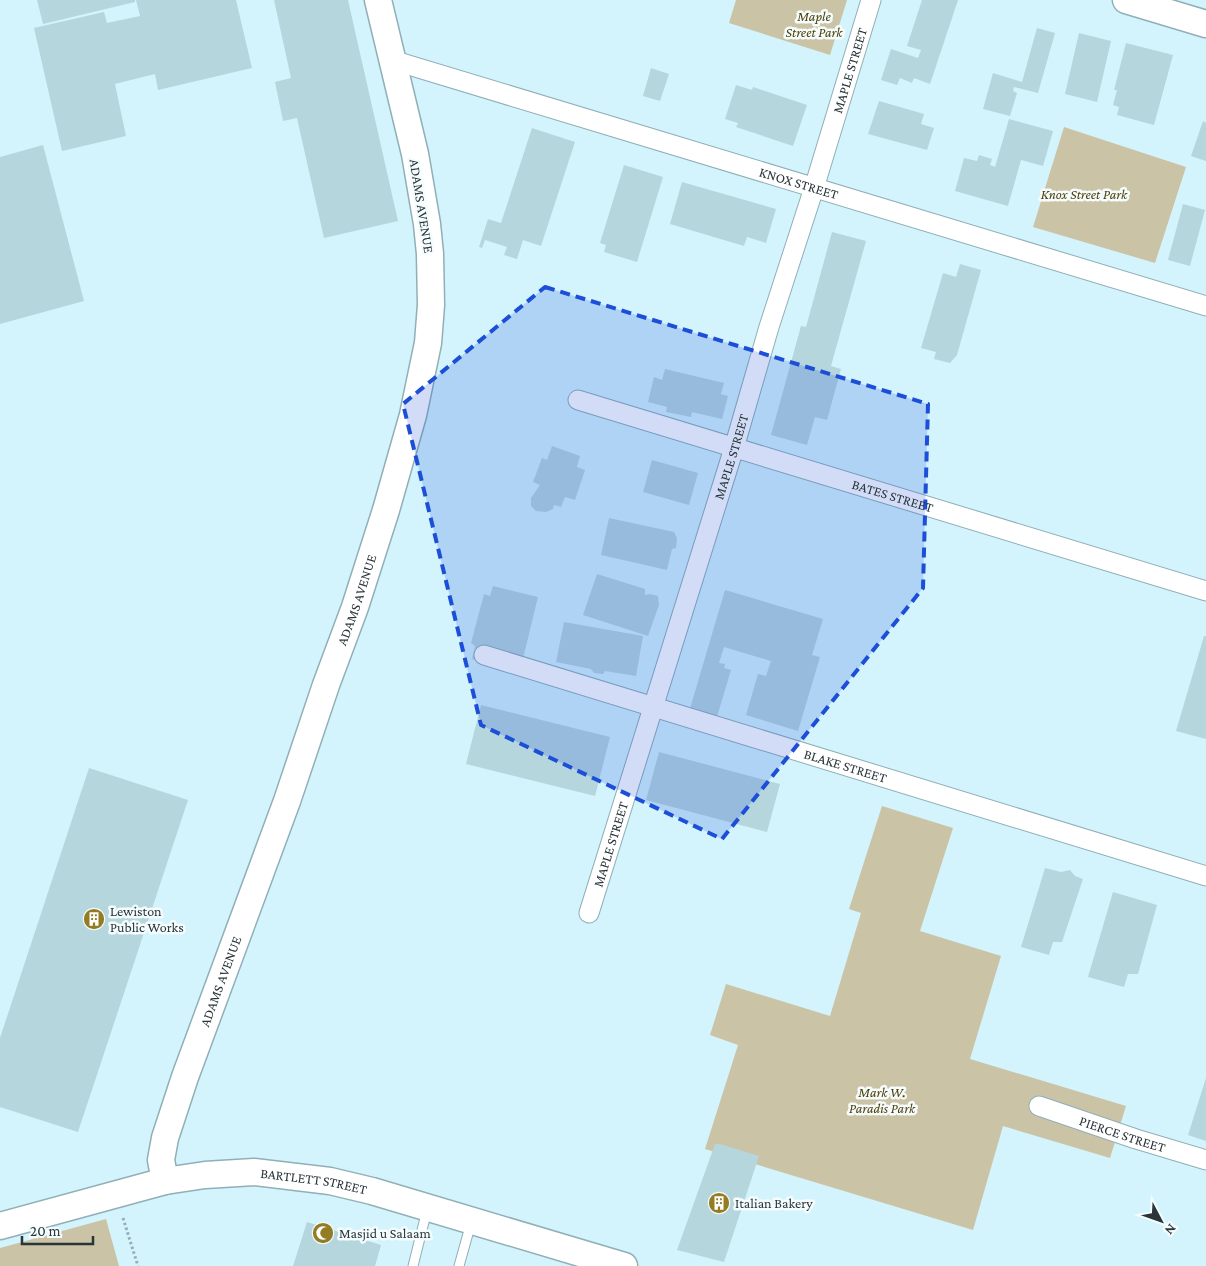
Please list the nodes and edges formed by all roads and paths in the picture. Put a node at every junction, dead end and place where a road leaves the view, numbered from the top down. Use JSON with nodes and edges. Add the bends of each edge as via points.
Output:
{"nodes":[{"id":1,"x":378,"y":0,"type":"edge"},
{"id":2,"x":870,"y":0,"type":"edge"},
{"id":3,"x":1126,"y":0,"type":"edge"},
{"id":4,"x":1206,"y":24,"type":"edge"},
{"id":5,"x":392,"y":60,"type":"junction"},
{"id":6,"x":814,"y":188,"type":"junction"},
{"id":7,"x":1206,"y":306,"type":"edge"},
{"id":8,"x":578,"y":400,"type":"dead end"},
{"id":9,"x":734,"y":448,"type":"junction"},
{"id":10,"x":1206,"y":591,"type":"edge"},
{"id":11,"x":484,"y":655,"type":"dead end"},
{"id":12,"x":654,"y":708,"type":"junction"},
{"id":13,"x":1206,"y":876,"type":"edge"},
{"id":14,"x":589,"y":913,"type":"dead end"},
{"id":15,"x":1040,"y":1106,"type":"dead end"},
{"id":16,"x":1206,"y":1160,"type":"edge"},
{"id":17,"x":165,"y":1181,"type":"junction"},
{"id":18,"x":428,"y":1208,"type":"junction"},
{"id":19,"x":122,"y":1217,"type":"dead end"},
{"id":20,"x":472,"y":1221,"type":"junction"},
{"id":21,"x":0,"y":1226,"type":"edge"},
{"id":22,"x":138,"y":1266,"type":"edge"},
{"id":23,"x":412,"y":1266,"type":"edge"},
{"id":24,"x":459,"y":1266,"type":"edge"},
{"id":25,"x":621,"y":1266,"type":"edge"}],
"edges":[{"from":1,"to":5,"type":"street","name":"ADAMS AVENUE"},
{"from":2,"to":6,"type":"street","name":"MAPLE STREET"},
{"from":3,"to":4,"type":"street"},
{"from":5,"to":6,"type":"street","name":"KNOX STREET"},
{"from":5,"to":17,"type":"street","name":"ADAMS AVENUE","via":[[415,154],[427,224],[432,305],[428,343],[413,415],[355,607],[165,1138],[161,1160]]},
{"from":6,"to":7,"type":"street","name":"KNOX STREET"},
{"from":6,"to":9,"type":"street","name":"MAPLE STREET"},
{"from":8,"to":9,"type":"street","name":"BATES STREET"},
{"from":9,"to":10,"type":"street","name":"BATES STREET"},
{"from":9,"to":12,"type":"street","name":"MAPLE STREET"},
{"from":11,"to":12,"type":"street","name":"BLAKE STREET"},
{"from":12,"to":13,"type":"street","name":"BLAKE STREET"},
{"from":12,"to":14,"type":"street","name":"MAPLE STREET"},
{"from":15,"to":16,"type":"street","name":"PIERCE STREET"},
{"from":17,"to":18,"type":"street","name":"BARTLETT STREET","via":[[254,1172],[330,1180]]},
{"from":17,"to":21,"type":"street","name":"BARTLETT STREET"},
{"from":18,"to":20,"type":"street","name":"BARTLETT STREET"},
{"from":18,"to":23,"type":"lane"},
{"from":19,"to":22,"type":"path"},
{"from":20,"to":24,"type":"lane"},
{"from":20,"to":25,"type":"street","name":"BARTLETT STREET"}]}
